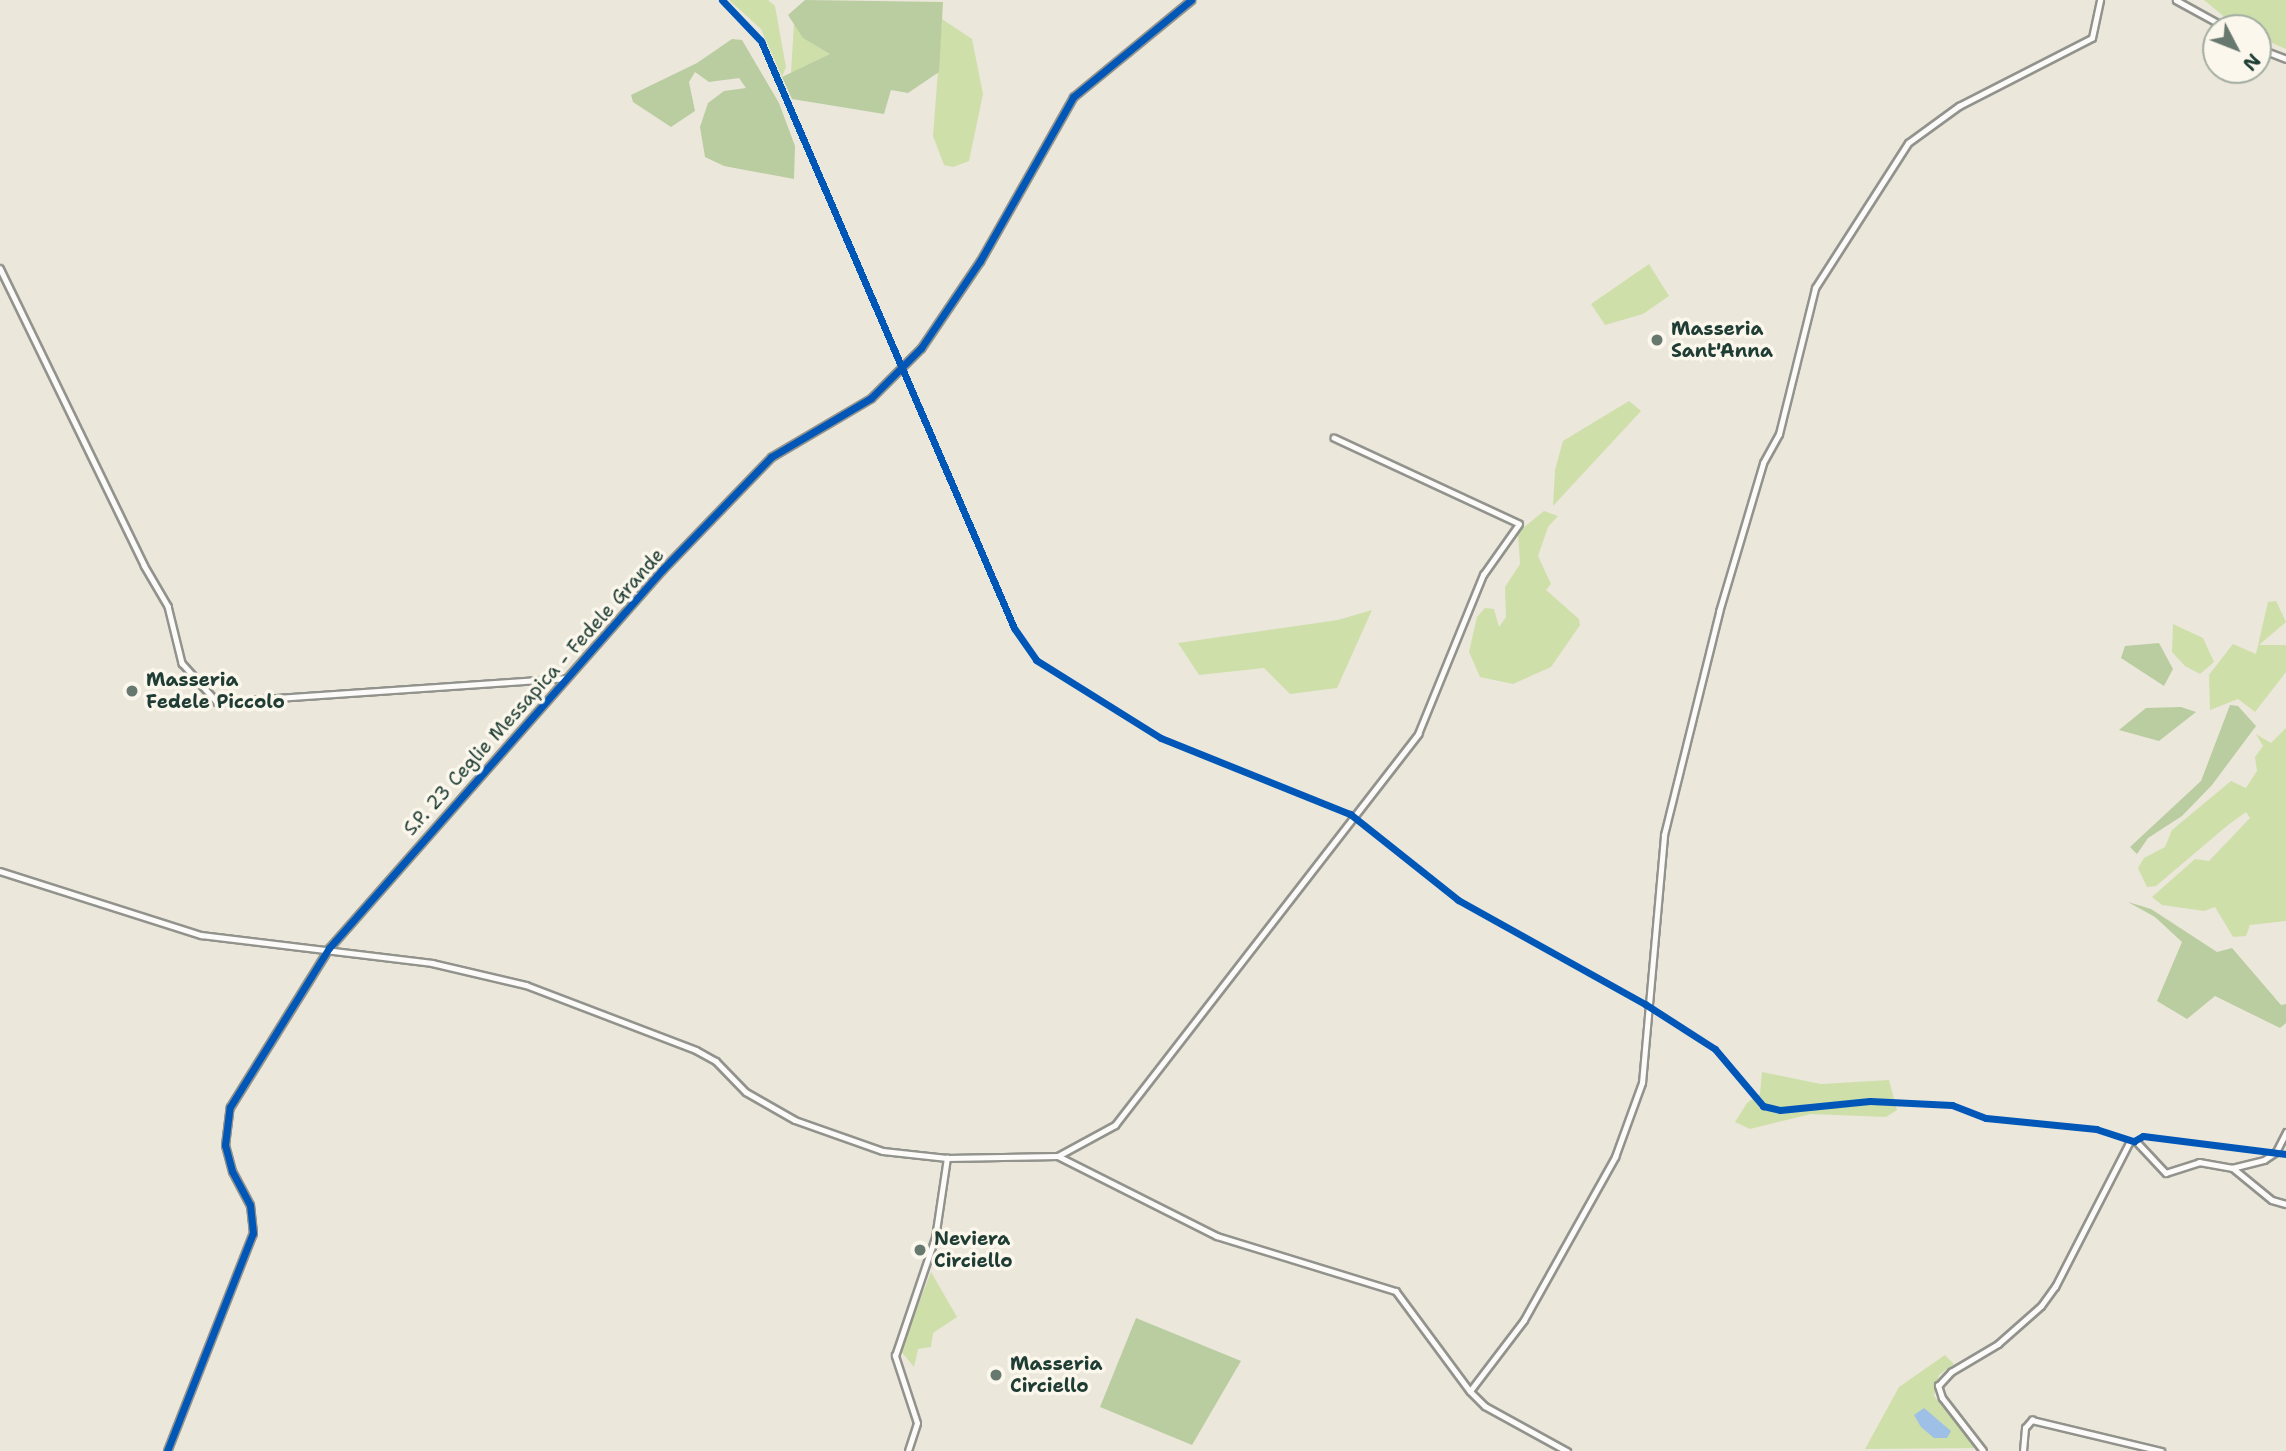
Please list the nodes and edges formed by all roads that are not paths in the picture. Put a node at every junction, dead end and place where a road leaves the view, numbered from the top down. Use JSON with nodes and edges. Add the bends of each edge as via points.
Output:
{"nodes":[{"id":1,"x":1191,"y":0,"type":"edge"},
{"id":2,"x":2100,"y":0,"type":"edge"},
{"id":3,"x":2176,"y":0,"type":"edge"},
{"id":4,"x":2202,"y":14,"type":"edge"},
{"id":5,"x":0,"y":268,"type":"edge"},
{"id":6,"x":1334,"y":438,"type":"dead end"},
{"id":7,"x":565,"y":678,"type":"junction"},
{"id":8,"x":0,"y":871,"type":"edge"},
{"id":9,"x":329,"y":948,"type":"junction"},
{"id":10,"x":2286,"y":1132,"type":"edge"},
{"id":11,"x":1058,"y":1156,"type":"junction"},
{"id":12,"x":947,"y":1158,"type":"junction"},
{"id":13,"x":2232,"y":1168,"type":"junction"},
{"id":14,"x":2286,"y":1204,"type":"edge"},
{"id":15,"x":1470,"y":1391,"type":"junction"},
{"id":16,"x":1557,"y":1450,"type":"edge"},
{"id":17,"x":167,"y":1451,"type":"edge"},
{"id":18,"x":908,"y":1451,"type":"edge"},
{"id":19,"x":1567,"y":1451,"type":"edge"},
{"id":20,"x":1983,"y":1451,"type":"edge"},
{"id":21,"x":2023,"y":1451,"type":"edge"},
{"id":22,"x":2161,"y":1451,"type":"edge"}],
"edges":[{"from":1,"to":7,"type":"street","name":"S.P. 23 Ceglie Messapica - Fedele Grande","via":[[1073,97],[980,261],[921,348],[863,404],[771,457]]},
{"from":2,"to":15,"type":"street","via":[[2092,37],[1959,106],[1908,143],[1815,288],[1779,434],[1763,463],[1719,612],[1664,835],[1642,1083],[1615,1157],[1524,1320]]},
{"from":3,"to":4,"type":"street"},
{"from":5,"to":7,"type":"street","via":[[168,606],[182,663],[217,702]]},
{"from":6,"to":11,"type":"street","via":[[1518,524],[1482,575],[1418,734],[1115,1125]]},
{"from":7,"to":9,"type":"street","name":"S.P. 23 Ceglie Messapica - Fedele Grande"},
{"from":8,"to":9,"type":"street","via":[[201,935]]},
{"from":9,"to":12,"type":"street","via":[[432,963],[526,985],[696,1050],[716,1061],[746,1092],[795,1120],[883,1151]]},
{"from":9,"to":17,"type":"street","name":"S.P. 23 Ceglie Messapica - Fedele Grande","via":[[230,1107],[225,1145],[232,1171],[250,1205],[253,1233]]},
{"from":10,"to":13,"type":"street","via":[[2276,1152]]},
{"from":11,"to":12,"type":"street"},
{"from":11,"to":15,"type":"street","via":[[1217,1236],[1396,1291]]},
{"from":12,"to":18,"type":"street","via":[[935,1238],[895,1356],[917,1423]]},
{"from":13,"to":14,"type":"street","via":[[2272,1200]]},
{"from":13,"to":20,"type":"street","via":[[2199,1162],[2166,1173],[2138,1143],[2129,1143],[2041,1306],[1998,1344],[1951,1372],[1938,1386],[1942,1398]]},
{"from":15,"to":16,"type":"street","via":[[1485,1406]]},
{"from":16,"to":19,"type":"street"},
{"from":21,"to":22,"type":"street","via":[[2025,1428],[2032,1420]]}]}
